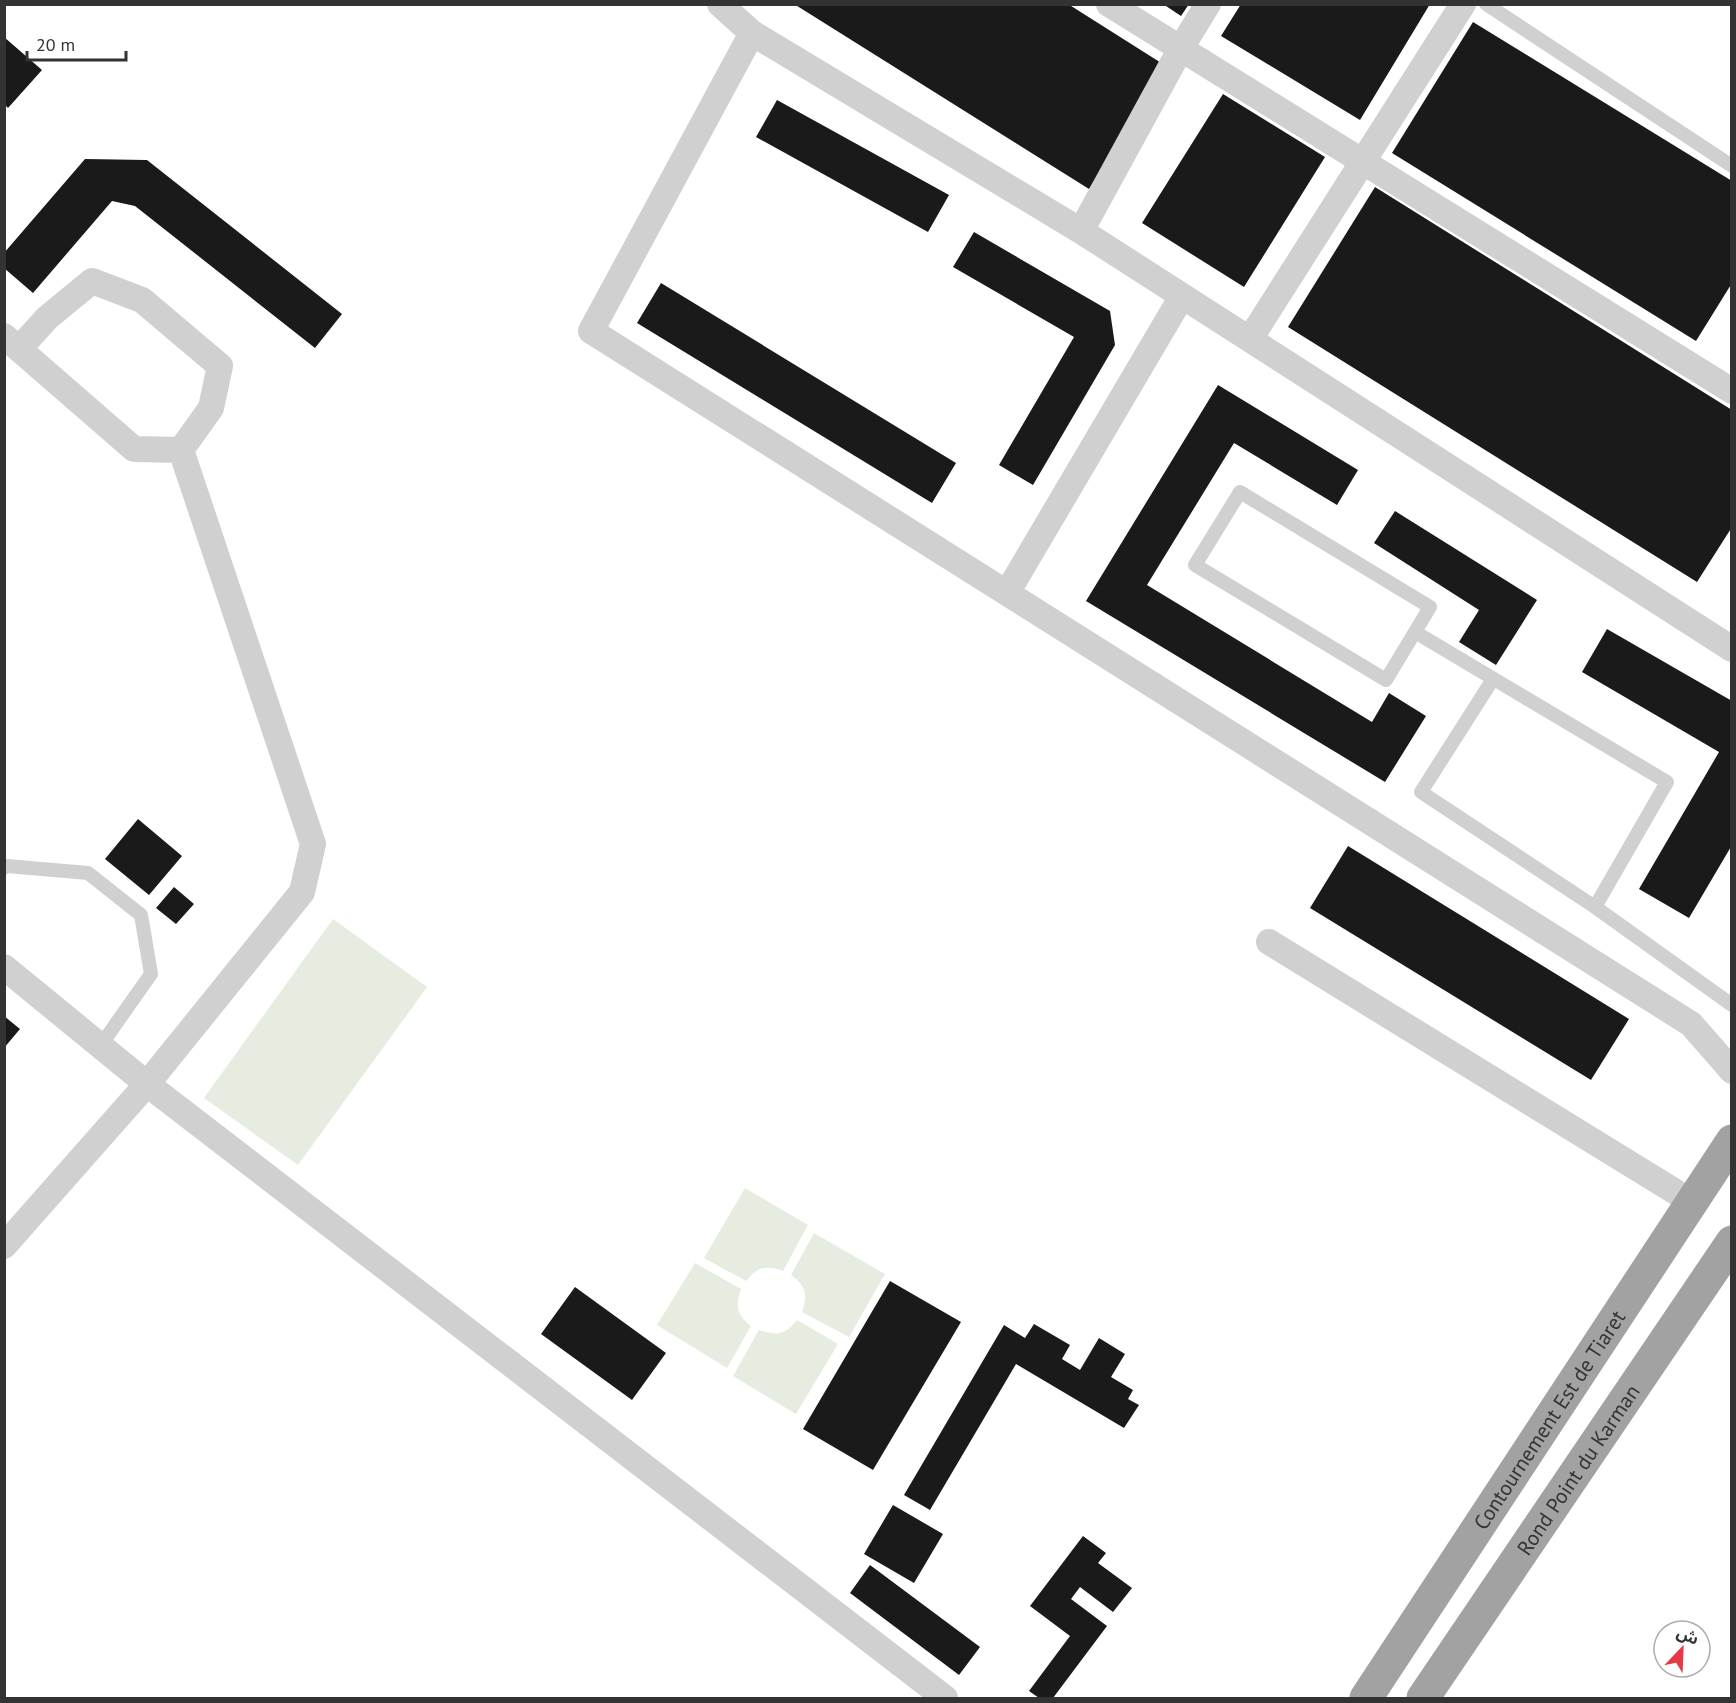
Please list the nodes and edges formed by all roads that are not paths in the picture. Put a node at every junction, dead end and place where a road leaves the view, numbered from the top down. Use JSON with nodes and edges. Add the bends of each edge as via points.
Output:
{"nodes":[{"id":1,"x":720,"y":4,"type":"edge"},
{"id":2,"x":1109,"y":4,"type":"edge"},
{"id":3,"x":1208,"y":4,"type":"edge"},
{"id":4,"x":1463,"y":4,"type":"edge"},
{"id":5,"x":1486,"y":4,"type":"edge"},
{"id":6,"x":752,"y":33,"type":"junction"},
{"id":7,"x":1181,"y":48,"type":"junction"},
{"id":8,"x":1362,"y":161,"type":"junction"},
{"id":9,"x":1731,"y":166,"type":"edge"},
{"id":10,"x":1081,"y":231,"type":"junction"},
{"id":11,"x":1182,"y":296,"type":"junction"},
{"id":12,"x":1250,"y":339,"type":"junction"},
{"id":13,"x":12,"y":342,"type":"edge"},
{"id":14,"x":1731,"y":391,"type":"edge"},
{"id":15,"x":181,"y":450,"type":"junction"},
{"id":16,"x":1007,"y":592,"type":"junction"},
{"id":17,"x":1415,"y":632,"type":"junction"},
{"id":18,"x":1731,"y":649,"type":"edge"},
{"id":19,"x":1493,"y":679,"type":"junction"},
{"id":20,"x":4,"y":867,"type":"edge"},
{"id":21,"x":1595,"y":907,"type":"junction"},
{"id":22,"x":1269,"y":942,"type":"dead end"},
{"id":23,"x":4,"y":967,"type":"edge"},
{"id":24,"x":1731,"y":1005,"type":"edge"},
{"id":25,"x":100,"y":1045,"type":"junction"},
{"id":26,"x":1731,"y":1071,"type":"edge"},
{"id":27,"x":147,"y":1084,"type":"junction"},
{"id":28,"x":1731,"y":1142,"type":"edge"},
{"id":29,"x":1692,"y":1202,"type":"junction"},
{"id":30,"x":1731,"y":1242,"type":"edge"},
{"id":31,"x":4,"y":1246,"type":"edge"},
{"id":32,"x":945,"y":1698,"type":"edge"},
{"id":33,"x":1366,"y":1698,"type":"edge"},
{"id":34,"x":1424,"y":1698,"type":"edge"}],
"edges":[{"from":1,"to":6,"type":"street"},
{"from":2,"to":7,"type":"street"},
{"from":3,"to":7,"type":"street"},
{"from":4,"to":8,"type":"street"},
{"from":5,"to":9,"type":"lane"},
{"from":6,"to":10,"type":"street"},
{"from":6,"to":16,"type":"street","via":[[591,331]]},
{"from":7,"to":8,"type":"street"},
{"from":7,"to":10,"type":"street"},
{"from":8,"to":12,"type":"street"},
{"from":8,"to":14,"type":"street"},
{"from":10,"to":11,"type":"street"},
{"from":11,"to":12,"type":"street"},
{"from":11,"to":16,"type":"street"},
{"from":12,"to":18,"type":"street"},
{"from":13,"to":15,"type":"street","via":[[134,449]]},
{"from":13,"to":15,"type":"street","via":[[92,281],[142,300],[220,366],[211,408]]},
{"from":15,"to":27,"type":"street","via":[[313,844],[302,892]]},
{"from":16,"to":26,"type":"street","via":[[1692,1024]]},
{"from":17,"to":17,"type":"lane","via":[[1430,606],[1240,492],[1195,565],[1386,680]]},
{"from":17,"to":19,"type":"lane"},
{"from":19,"to":21,"type":"lane","via":[[1421,792]]},
{"from":19,"to":21,"type":"lane","via":[[1667,783]]},
{"from":20,"to":25,"type":"lane","via":[[88,873],[141,915],[151,974]]},
{"from":21,"to":24,"type":"lane"},
{"from":22,"to":29,"type":"street"},
{"from":23,"to":25,"type":"street"},
{"from":25,"to":27,"type":"street"},
{"from":27,"to":31,"type":"street"},
{"from":27,"to":32,"type":"street"},
{"from":28,"to":29,"type":"highway","name":"Contournement Est de Tiaret"},
{"from":29,"to":33,"type":"highway","name":"Contournement Est de Tiaret"},
{"from":30,"to":34,"type":"highway","name":"Rond Point du Karman"}]}
